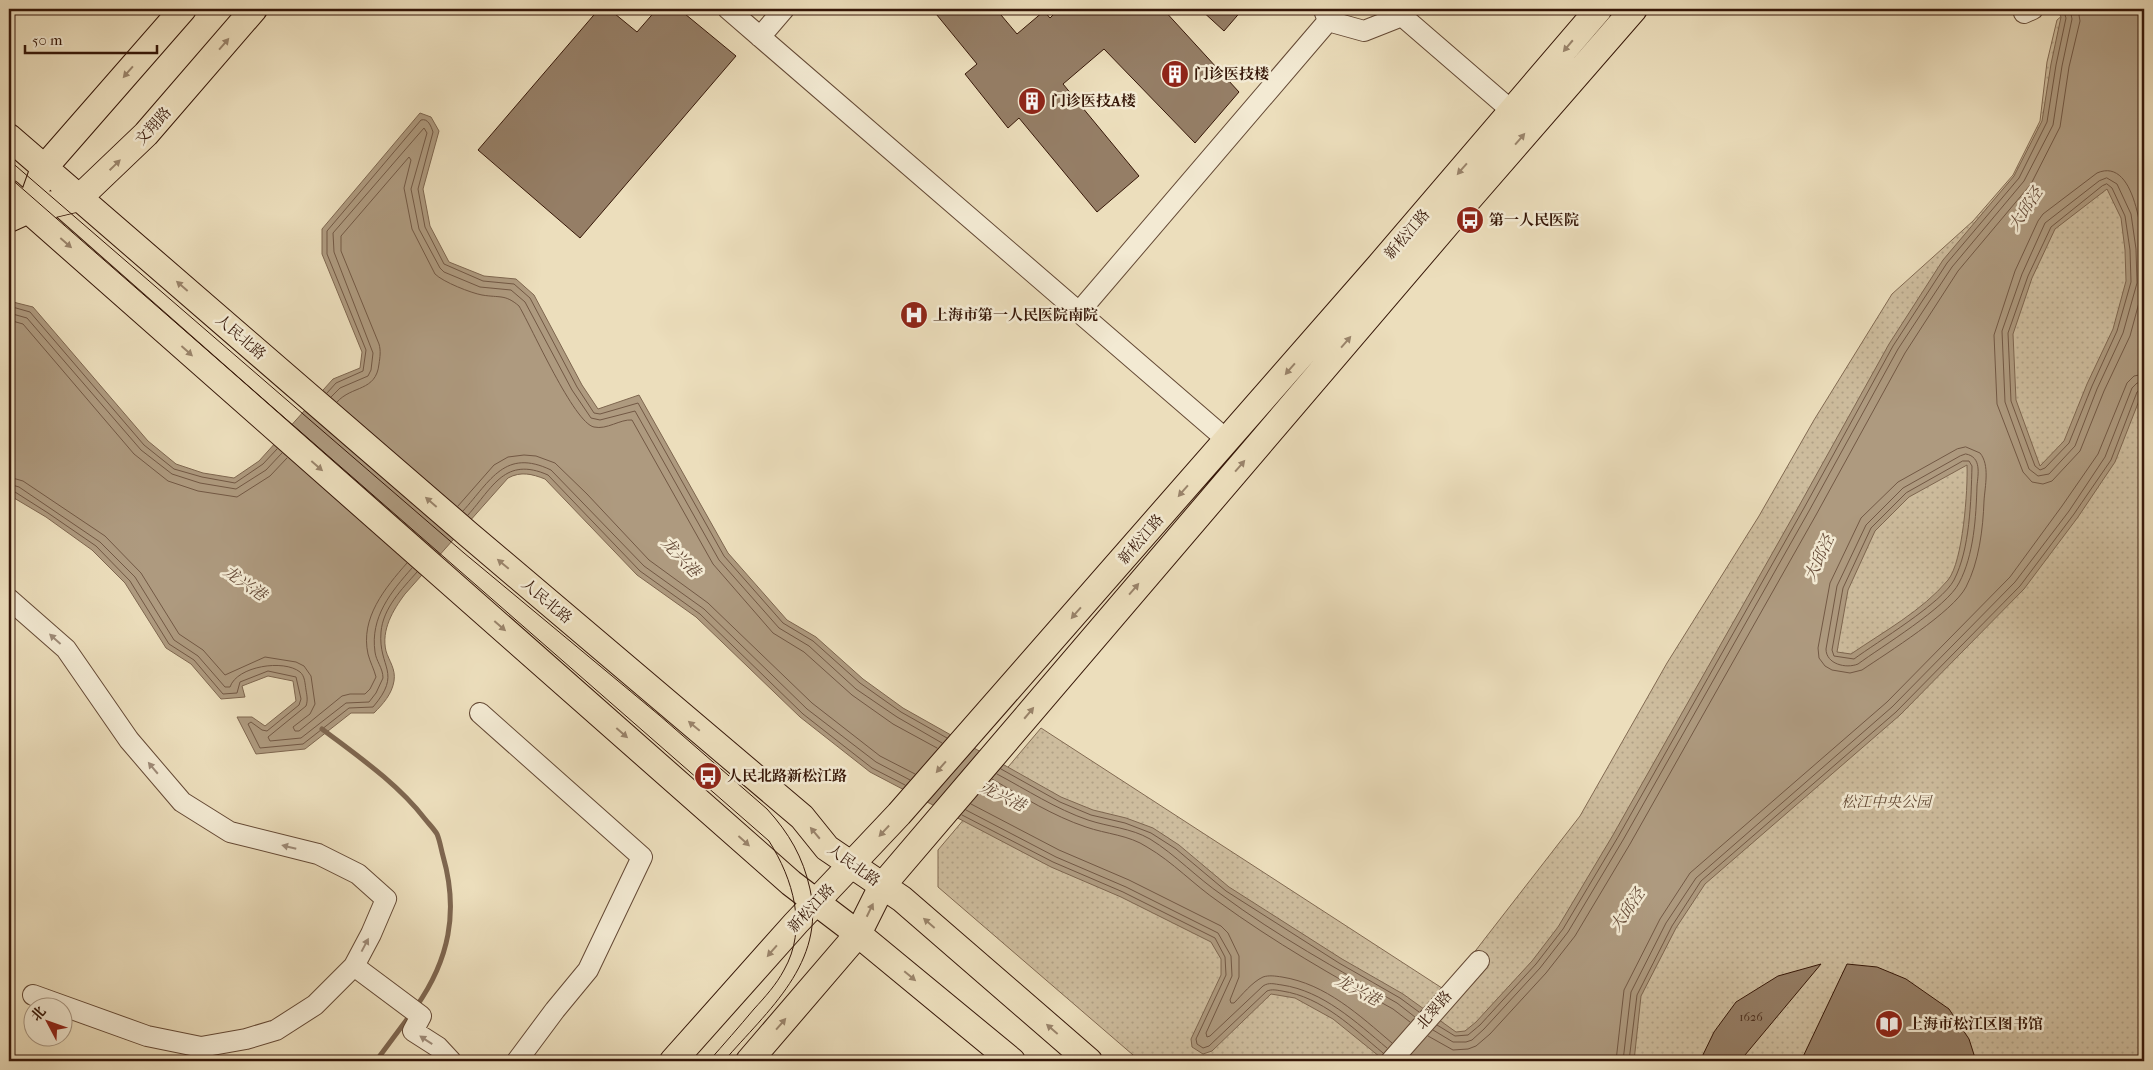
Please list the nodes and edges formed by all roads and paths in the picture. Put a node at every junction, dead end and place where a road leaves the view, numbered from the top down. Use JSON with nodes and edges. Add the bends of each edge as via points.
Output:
{"nodes":[{"id":1,"x":183,"y":9,"type":"edge"},
{"id":2,"x":254,"y":9,"type":"edge"},
{"id":3,"x":728,"y":9,"type":"edge"},
{"id":4,"x":784,"y":9,"type":"edge"},
{"id":5,"x":1599,"y":9,"type":"edge"},
{"id":6,"x":1634,"y":9,"type":"edge"},
{"id":7,"x":1403,"y":12,"type":"edge"},
{"id":8,"x":1326,"y":15,"type":"edge"},
{"id":9,"x":760,"y":37,"type":"junction"},
{"id":10,"x":1512,"y":111,"type":"junction"},
{"id":11,"x":9,"y":136,"type":"edge"},
{"id":12,"x":44,"y":168,"type":"junction"},
{"id":13,"x":9,"y":193,"type":"edge"},
{"id":14,"x":79,"y":198,"type":"junction"},
{"id":15,"x":19,"y":215,"type":"edge"},
{"id":16,"x":1079,"y":312,"type":"junction"},
{"id":17,"x":1227,"y":440,"type":"junction"},
{"id":18,"x":9,"y":599,"type":"edge"},
{"id":19,"x":480,"y":712,"type":"dead end"},
{"id":20,"x":852,"y":865,"type":"junction"},
{"id":21,"x":882,"y":886,"type":"junction"},
{"id":22,"x":816,"y":901,"type":"junction"},
{"id":23,"x":858,"y":934,"type":"junction"},
{"id":24,"x":1479,"y":961,"type":"dead end"},
{"id":25,"x":354,"y":966,"type":"junction"},
{"id":26,"x":33,"y":995,"type":"dead end"},
{"id":27,"x":452,"y":1061,"type":"edge"},
{"id":28,"x":517,"y":1061,"type":"edge"},
{"id":29,"x":674,"y":1061,"type":"edge"},
{"id":30,"x":749,"y":1061,"type":"edge"},
{"id":31,"x":1012,"y":1061,"type":"edge"},
{"id":32,"x":1089,"y":1061,"type":"edge"},
{"id":33,"x":1390,"y":1061,"type":"edge"}],
"edges":[{"from":1,"to":12,"type":"main road","one_way":true},
{"from":14,"to":2,"type":"main road","name":"文翔路","one_way":true,"via":[[146,134]]},
{"from":3,"to":9,"type":"street"},
{"from":4,"to":9,"type":"street"},
{"from":5,"to":10,"type":"main road","name":"新松江路","one_way":true},
{"from":21,"to":6,"type":"main road","name":"新松江路","one_way":true},
{"from":7,"to":8,"type":"street","via":[[1364,31]]},
{"from":7,"to":10,"type":"street"},
{"from":8,"to":16,"type":"street"},
{"from":9,"to":16,"type":"street"},
{"from":10,"to":17,"type":"main road","name":"新松江路","one_way":true},
{"from":11,"to":12,"type":"main road","name":"人民北路"},
{"from":12,"to":14,"type":"main road","name":"人民北路"},
{"from":12,"to":15,"type":"main road"},
{"from":13,"to":15,"type":"main road"},
{"from":14,"to":15,"type":"main road"},
{"from":20,"to":14,"type":"main road","name":"人民北路","one_way":true,"via":[[827,848],[802,818]]},
{"from":15,"to":22,"type":"main road","one_way":true,"via":[[280,433],[772,866]]},
{"from":16,"to":17,"type":"street"},
{"from":17,"to":20,"type":"main road","name":"新松江路","one_way":true},
{"from":25,"to":18,"type":"street","one_way":true,"via":[[386,899],[358,874],[318,854],[230,832],[182,802],[129,740],[66,649]]},
{"from":19,"to":28,"type":"street","via":[[642,857],[588,970]]},
{"from":20,"to":21,"type":"main road","name":"人民北路"},
{"from":20,"to":22,"type":"main road","name":"新松江路"},
{"from":23,"to":21,"type":"main road","name":"新松江路","one_way":true},
{"from":32,"to":21,"type":"main road","name":"人民北路","one_way":true},
{"from":22,"to":23,"type":"main road"},
{"from":22,"to":29,"type":"main road","name":"新松江路","one_way":true},
{"from":30,"to":23,"type":"main road","name":"新松江路","one_way":true},
{"from":23,"to":31,"type":"main road","one_way":true},
{"from":24,"to":33,"type":"street","name":"北翠路"},
{"from":25,"to":26,"type":"street","via":[[315,1004],[276,1030],[201,1047],[147,1036]]},
{"from":27,"to":25,"type":"street","one_way":true,"via":[[413,1030],[414,1010]]}]}
